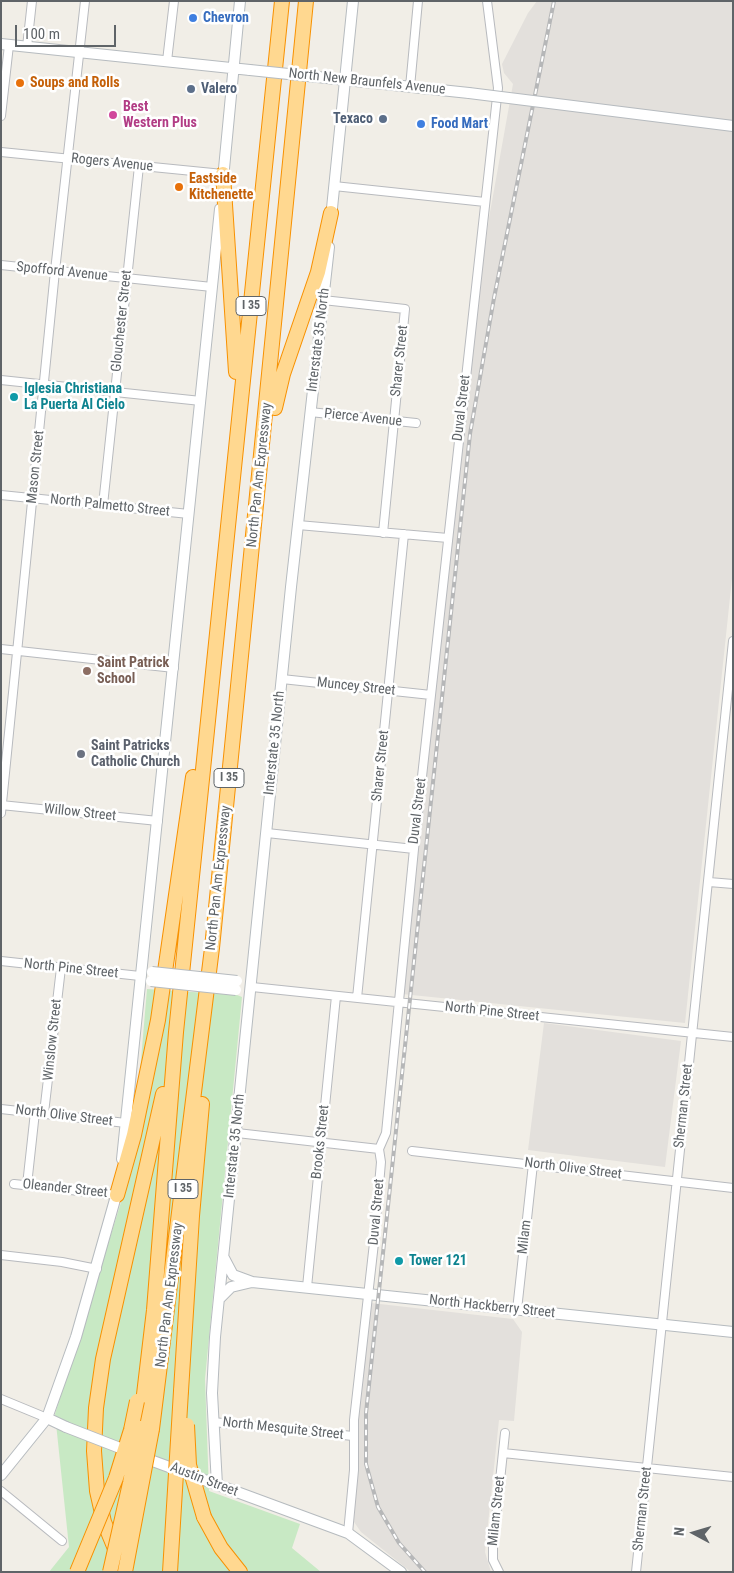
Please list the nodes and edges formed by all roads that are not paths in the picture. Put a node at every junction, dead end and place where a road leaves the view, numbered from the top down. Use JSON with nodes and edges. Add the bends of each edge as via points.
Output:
{"nodes":[{"id":1,"x":32,"y":1,"type":"edge"},
{"id":2,"x":85,"y":1,"type":"edge"},
{"id":3,"x":174,"y":1,"type":"edge"},
{"id":4,"x":240,"y":1,"type":"edge"},
{"id":5,"x":281,"y":1,"type":"edge"},
{"id":6,"x":308,"y":1,"type":"edge"},
{"id":7,"x":353,"y":1,"type":"edge"},
{"id":8,"x":418,"y":1,"type":"edge"},
{"id":9,"x":487,"y":1,"type":"edge"},
{"id":10,"x":5,"y":44,"type":"edge"},
{"id":11,"x":27,"y":47,"type":"junction"},
{"id":12,"x":79,"y":52,"type":"junction"},
{"id":13,"x":168,"y":61,"type":"junction"},
{"id":14,"x":234,"y":68,"type":"junction"},
{"id":15,"x":345,"y":80,"type":"junction"},
{"id":16,"x":410,"y":87,"type":"junction"},
{"id":17,"x":1,"y":116,"type":"edge"},
{"id":18,"x":733,"y":126,"type":"edge"},
{"id":19,"x":1,"y":152,"type":"edge"},
{"id":20,"x":67,"y":158,"type":"junction"},
{"id":21,"x":139,"y":166,"type":"junction"},
{"id":22,"x":224,"y":174,"type":"junction"},
{"id":23,"x":334,"y":186,"type":"junction"},
{"id":24,"x":484,"y":202,"type":"junction"},
{"id":25,"x":331,"y":213,"type":"junction"},
{"id":26,"x":1,"y":265,"type":"edge"},
{"id":27,"x":55,"y":271,"type":"junction"},
{"id":28,"x":126,"y":279,"type":"junction"},
{"id":29,"x":212,"y":287,"type":"junction"},
{"id":30,"x":323,"y":300,"type":"junction"},
{"id":31,"x":1,"y":380,"type":"edge"},
{"id":32,"x":44,"y":385,"type":"junction"},
{"id":33,"x":115,"y":392,"type":"junction"},
{"id":34,"x":201,"y":401,"type":"junction"},
{"id":35,"x":310,"y":412,"type":"junction"},
{"id":36,"x":394,"y":421,"type":"junction"},
{"id":37,"x":416,"y":423,"type":"dead end"},
{"id":38,"x":1,"y":495,"type":"edge"},
{"id":39,"x":32,"y":498,"type":"junction"},
{"id":40,"x":103,"y":505,"type":"junction"},
{"id":41,"x":189,"y":514,"type":"junction"},
{"id":42,"x":298,"y":525,"type":"junction"},
{"id":43,"x":383,"y":533,"type":"junction"},
{"id":44,"x":404,"y":534,"type":"junction"},
{"id":45,"x":448,"y":538,"type":"junction"},
{"id":46,"x":221,"y":584,"type":"junction"},
{"id":47,"x":246,"y":609,"type":"junction"},
{"id":48,"x":733,"y":641,"type":"edge"},
{"id":49,"x":1,"y":649,"type":"edge"},
{"id":50,"x":17,"y":652,"type":"junction"},
{"id":51,"x":174,"y":668,"type":"junction"},
{"id":52,"x":212,"y":676,"type":"junction"},
{"id":53,"x":282,"y":679,"type":"junction"},
{"id":54,"x":389,"y":690,"type":"junction"},
{"id":55,"x":431,"y":695,"type":"junction"},
{"id":56,"x":723,"y":738,"type":"junction"},
{"id":57,"x":733,"y":738,"type":"edge"},
{"id":58,"x":2,"y":808,"type":"edge"},
{"id":59,"x":158,"y":821,"type":"junction"},
{"id":60,"x":266,"y":833,"type":"junction"},
{"id":61,"x":373,"y":845,"type":"junction"},
{"id":62,"x":414,"y":849,"type":"junction"},
{"id":63,"x":709,"y":882,"type":"junction"},
{"id":64,"x":733,"y":884,"type":"edge"},
{"id":65,"x":212,"y":948,"type":"junction"},
{"id":66,"x":1,"y":961,"type":"edge"},
{"id":67,"x":61,"y":968,"type":"junction"},
{"id":68,"x":140,"y":976,"type":"junction"},
{"id":69,"x":252,"y":987,"type":"junction"},
{"id":70,"x":336,"y":996,"type":"junction"},
{"id":71,"x":357,"y":998,"type":"junction"},
{"id":72,"x":400,"y":1003,"type":"junction"},
{"id":73,"x":176,"y":1032,"type":"junction"},
{"id":74,"x":691,"y":1033,"type":"junction"},
{"id":75,"x":733,"y":1037,"type":"edge"},
{"id":76,"x":1,"y":1109,"type":"edge"},
{"id":77,"x":35,"y":1112,"type":"junction"},
{"id":78,"x":44,"y":1113,"type":"junction"},
{"id":79,"x":126,"y":1123,"type":"junction"},
{"id":80,"x":237,"y":1133,"type":"junction"},
{"id":81,"x":321,"y":1143,"type":"junction"},
{"id":82,"x":379,"y":1149,"type":"junction"},
{"id":83,"x":412,"y":1151,"type":"dead end"},
{"id":84,"x":533,"y":1164,"type":"junction"},
{"id":85,"x":676,"y":1182,"type":"junction"},
{"id":86,"x":14,"y":1184,"type":"dead end"},
{"id":87,"x":27,"y":1185,"type":"junction"},
{"id":88,"x":733,"y":1188,"type":"edge"},
{"id":89,"x":117,"y":1195,"type":"junction"},
{"id":90,"x":1,"y":1255,"type":"edge"},
{"id":91,"x":223,"y":1255,"type":"junction"},
{"id":92,"x":97,"y":1269,"type":"junction"},
{"id":93,"x":155,"y":1281,"type":"junction"},
{"id":94,"x":252,"y":1282,"type":"junction"},
{"id":95,"x":307,"y":1288,"type":"junction"},
{"id":96,"x":368,"y":1294,"type":"junction"},
{"id":97,"x":219,"y":1299,"type":"junction"},
{"id":98,"x":517,"y":1310,"type":"junction"},
{"id":99,"x":663,"y":1325,"type":"junction"},
{"id":100,"x":733,"y":1332,"type":"edge"},
{"id":101,"x":184,"y":1391,"type":"junction"},
{"id":102,"x":1,"y":1399,"type":"edge"},
{"id":103,"x":47,"y":1418,"type":"junction"},
{"id":104,"x":213,"y":1422,"type":"junction"},
{"id":105,"x":146,"y":1428,"type":"junction"},
{"id":106,"x":505,"y":1433,"type":"dead end"},
{"id":107,"x":353,"y":1436,"type":"junction"},
{"id":108,"x":503,"y":1453,"type":"junction"},
{"id":109,"x":648,"y":1468,"type":"junction"},
{"id":110,"x":1,"y":1475,"type":"edge"},
{"id":111,"x":733,"y":1477,"type":"edge"},
{"id":112,"x":217,"y":1485,"type":"junction"},
{"id":113,"x":1,"y":1491,"type":"edge"},
{"id":114,"x":348,"y":1533,"type":"junction"},
{"id":115,"x":62,"y":1541,"type":"dead end"},
{"id":116,"x":498,"y":1570,"type":"edge"},
{"id":117,"x":77,"y":1572,"type":"edge"},
{"id":118,"x":110,"y":1572,"type":"edge"},
{"id":119,"x":126,"y":1572,"type":"edge"},
{"id":120,"x":170,"y":1572,"type":"edge"},
{"id":121,"x":240,"y":1572,"type":"edge"},
{"id":122,"x":402,"y":1572,"type":"edge"},
{"id":123,"x":636,"y":1572,"type":"edge"}],
"edges":[{"from":1,"to":11,"type":"street"},
{"from":2,"to":12,"type":"street","name":"Mason Street"},
{"from":3,"to":13,"type":"street"},
{"from":4,"to":14,"type":"main road"},
{"from":5,"to":46,"type":"highway","name":"North Pan Am Expressway","number":"I 35"},
{"from":6,"to":47,"type":"highway","name":"North Pan Am Expressway","number":"I 35"},
{"from":7,"to":15,"type":"main road","name":"Interstate 35 North"},
{"from":8,"to":16,"type":"street"},
{"from":9,"to":24,"type":"street","name":"Duval Street","via":[[498,88]]},
{"from":10,"to":11,"type":"main road","name":"North New Braunfels Avenue"},
{"from":10,"to":17,"type":"street"},
{"from":11,"to":12,"type":"main road","name":"North New Braunfels Avenue"},
{"from":12,"to":13,"type":"main road","name":"North New Braunfels Avenue"},
{"from":12,"to":20,"type":"street","name":"Mason Street"},
{"from":13,"to":14,"type":"main road","name":"North New Braunfels Avenue"},
{"from":14,"to":15,"type":"main road","name":"North New Braunfels Avenue","bridge":true},
{"from":14,"to":22,"type":"main road"},
{"from":15,"to":16,"type":"main road","name":"North New Braunfels Avenue"},
{"from":15,"to":23,"type":"main road","name":"Interstate 35 North"},
{"from":16,"to":18,"type":"main road","name":"North New Braunfels Avenue","bridge":true},
{"from":19,"to":20,"type":"street","name":"Rogers Avenue"},
{"from":20,"to":21,"type":"street","name":"Rogers Avenue"},
{"from":20,"to":27,"type":"street","name":"Mason Street"},
{"from":21,"to":22,"type":"street","name":"Rogers Avenue"},
{"from":21,"to":28,"type":"street","name":"Glouchester Street"},
{"from":22,"to":29,"type":"main road"},
{"from":22,"to":46,"type":"highway","via":[[236,369]]},
{"from":23,"to":24,"type":"street"},
{"from":23,"to":25,"type":"main road","name":"Interstate 35 North"},
{"from":24,"to":45,"type":"street","name":"Duval Street"},
{"from":25,"to":30,"type":"main road","name":"Interstate 35 North"},
{"from":25,"to":47,"type":"highway","via":[[318,272],[278,392],[267,491]]},
{"from":26,"to":27,"type":"street","name":"Spofford Avenue"},
{"from":27,"to":28,"type":"street","name":"Spofford Avenue"},
{"from":27,"to":32,"type":"street","name":"Mason Street"},
{"from":28,"to":29,"type":"street","name":"Spofford Avenue"},
{"from":28,"to":33,"type":"street","name":"Glouchester Street"},
{"from":29,"to":34,"type":"main road"},
{"from":30,"to":35,"type":"main road","name":"Interstate 35 North"},
{"from":30,"to":36,"type":"street","name":"Sharer Street","via":[[405,309]]},
{"from":31,"to":32,"type":"street"},
{"from":32,"to":33,"type":"street"},
{"from":32,"to":39,"type":"street","name":"Mason Street"},
{"from":33,"to":34,"type":"street"},
{"from":33,"to":40,"type":"street","name":"Glouchester Street"},
{"from":34,"to":41,"type":"main road"},
{"from":35,"to":36,"type":"street","name":"Pierce Avenue"},
{"from":35,"to":42,"type":"main road","name":"Interstate 35 North"},
{"from":36,"to":37,"type":"street","name":"Pierce Avenue"},
{"from":36,"to":43,"type":"street","name":"Sharer Street"},
{"from":38,"to":39,"type":"street","name":"North Palmetto Street"},
{"from":39,"to":40,"type":"street","name":"North Palmetto Street"},
{"from":39,"to":50,"type":"street","name":"Mason Street"},
{"from":40,"to":41,"type":"street","name":"North Palmetto Street"},
{"from":41,"to":51,"type":"main road"},
{"from":42,"to":43,"type":"street"},
{"from":42,"to":53,"type":"main road","name":"Interstate 35 North"},
{"from":43,"to":44,"type":"street"},
{"from":44,"to":45,"type":"street"},
{"from":44,"to":54,"type":"street","name":"Sharer Street"},
{"from":45,"to":55,"type":"street","name":"Duval Street"},
{"from":46,"to":52,"type":"highway","name":"North Pan Am Expressway","number":"I 35"},
{"from":47,"to":65,"type":"highway","name":"North Pan Am Expressway","number":"I 35"},
{"from":48,"to":56,"type":"street","name":"Sherman Street"},
{"from":49,"to":50,"type":"street"},
{"from":50,"to":51,"type":"street"},
{"from":50,"to":58,"type":"street","name":"Mason Street"},
{"from":51,"to":59,"type":"main road"},
{"from":52,"to":73,"type":"highway","name":"North Pan Am Expressway","number":"I 35"},
{"from":52,"to":89,"type":"highway","via":[[200,726],[158,1020],[134,1135]]},
{"from":53,"to":54,"type":"street","name":"Muncey Street"},
{"from":53,"to":60,"type":"main road","name":"Interstate 35 North"},
{"from":54,"to":55,"type":"street","name":"Muncey Street"},
{"from":54,"to":61,"type":"street","name":"Sharer Street"},
{"from":55,"to":62,"type":"street","name":"Duval Street"},
{"from":56,"to":57,"type":"street"},
{"from":56,"to":63,"type":"street","name":"Sherman Street"},
{"from":58,"to":59,"type":"street","name":"Willow Street"},
{"from":59,"to":68,"type":"main road"},
{"from":60,"to":61,"type":"street"},
{"from":60,"to":69,"type":"main road","name":"Interstate 35 North"},
{"from":61,"to":62,"type":"street"},
{"from":61,"to":71,"type":"street","name":"Sharer Street"},
{"from":62,"to":72,"type":"street","name":"Duval Street"},
{"from":63,"to":64,"type":"street"},
{"from":63,"to":74,"type":"street","name":"Sherman Street"},
{"from":65,"to":101,"type":"highway"},
{"from":65,"to":105,"type":"highway","name":"North Pan Am Expressway","number":"I 35"},
{"from":66,"to":67,"type":"street","name":"North Pine Street"},
{"from":67,"to":68,"type":"street","name":"North Pine Street"},
{"from":67,"to":78,"type":"street","name":"Winslow Street"},
{"from":68,"to":69,"type":"main road","name":"North Pine Street","bridge":true},
{"from":68,"to":79,"type":"main road"},
{"from":69,"to":70,"type":"street","name":"North Pine Street"},
{"from":69,"to":80,"type":"main road","name":"Interstate 35 North"},
{"from":70,"to":71,"type":"street","name":"North Pine Street"},
{"from":70,"to":81,"type":"street","name":"Brooks Street"},
{"from":71,"to":72,"type":"street","name":"North Pine Street"},
{"from":72,"to":74,"type":"street","name":"North Pine Street"},
{"from":72,"to":82,"type":"street","name":"Duval Street","via":[[386,1133]]},
{"from":73,"to":93,"type":"highway","name":"North Pan Am Expressway","number":"I 35"},
{"from":73,"to":119,"type":"highway","via":[[103,1359],[96,1408],[96,1491],[110,1537]]},
{"from":74,"to":75,"type":"street","name":"North Pine Street"},
{"from":74,"to":85,"type":"street","name":"Sherman Street"},
{"from":76,"to":77,"type":"street","name":"North Olive Street"},
{"from":77,"to":78,"type":"street","name":"North Olive Street"},
{"from":77,"to":87,"type":"street"},
{"from":78,"to":79,"type":"street","name":"North Olive Street"},
{"from":79,"to":89,"type":"main road"},
{"from":80,"to":81,"type":"street"},
{"from":80,"to":91,"type":"main road","name":"Interstate 35 North"},
{"from":81,"to":82,"type":"street"},
{"from":81,"to":95,"type":"street","name":"Brooks Street"},
{"from":82,"to":96,"type":"street","name":"Duval Street","via":[[379,1197]]},
{"from":83,"to":84,"type":"street","name":"North Olive Street"},
{"from":84,"to":85,"type":"street","name":"North Olive Street"},
{"from":84,"to":98,"type":"street","name":"Milam"},
{"from":85,"to":88,"type":"street","name":"North Olive Street"},
{"from":85,"to":99,"type":"street","name":"Sherman Street"},
{"from":86,"to":87,"type":"street","name":"Oleander Street"},
{"from":87,"to":89,"type":"street","name":"Oleander Street"},
{"from":89,"to":92,"type":"main road"},
{"from":90,"to":92,"type":"street"},
{"from":91,"to":94,"type":"main road","name":"North Hackberry Street","via":[[233,1274]]},
{"from":91,"to":97,"type":"main road","name":"Interstate 35 North"},
{"from":92,"to":103,"type":"main road"},
{"from":93,"to":105,"type":"highway","name":"North Pan Am Expressway","number":"I 35"},
{"from":93,"to":117,"type":"highway","bridge":true,"via":[[148,1300],[131,1430],[116,1478]]},
{"from":94,"to":95,"type":"main road","name":"North Hackberry Street"},
{"from":94,"to":97,"type":"main road","name":"North Hackberry Street","via":[[231,1287]]},
{"from":95,"to":96,"type":"main road","name":"North Hackberry Street"},
{"from":96,"to":98,"type":"main road","name":"North Hackberry Street"},
{"from":96,"to":107,"type":"street","name":"Duval Street"},
{"from":97,"to":104,"type":"main road","name":"Interstate 35 North","via":[[212,1368]]},
{"from":98,"to":99,"type":"main road","name":"North Hackberry Street"},
{"from":99,"to":100,"type":"main road","name":"North Hackberry Street"},
{"from":99,"to":109,"type":"street","name":"Sherman Street"},
{"from":101,"to":120,"type":"highway","bridge":true},
{"from":101,"to":121,"type":"highway","bridge":true,"via":[[189,1465],[204,1517],[221,1548]]},
{"from":102,"to":103,"type":"street","name":"Austin Street"},
{"from":103,"to":110,"type":"main road"},
{"from":103,"to":112,"type":"main road","name":"Austin Street","bridge":true},
{"from":104,"to":107,"type":"street","name":"North Mesquite Street"},
{"from":104,"to":112,"type":"main road","name":"Interstate 35 North"},
{"from":105,"to":118,"type":"highway","name":"North Pan Am Expressway","number":"I 35","bridge":true},
{"from":105,"to":119,"type":"highway","name":"North Pan Am Expressway","number":"I 35","bridge":true},
{"from":106,"to":108,"type":"street","name":"Milam Street"},
{"from":107,"to":114,"type":"street","name":"Duval Street","via":[[354,1470]]},
{"from":108,"to":109,"type":"street"},
{"from":108,"to":116,"type":"street","name":"Milam Street","via":[[493,1547]]},
{"from":109,"to":111,"type":"street"},
{"from":109,"to":123,"type":"street","name":"Sherman Street"},
{"from":112,"to":114,"type":"main road","name":"Austin Street"},
{"from":113,"to":115,"type":"street"},
{"from":114,"to":122,"type":"main road","name":"Austin Street"}]}
